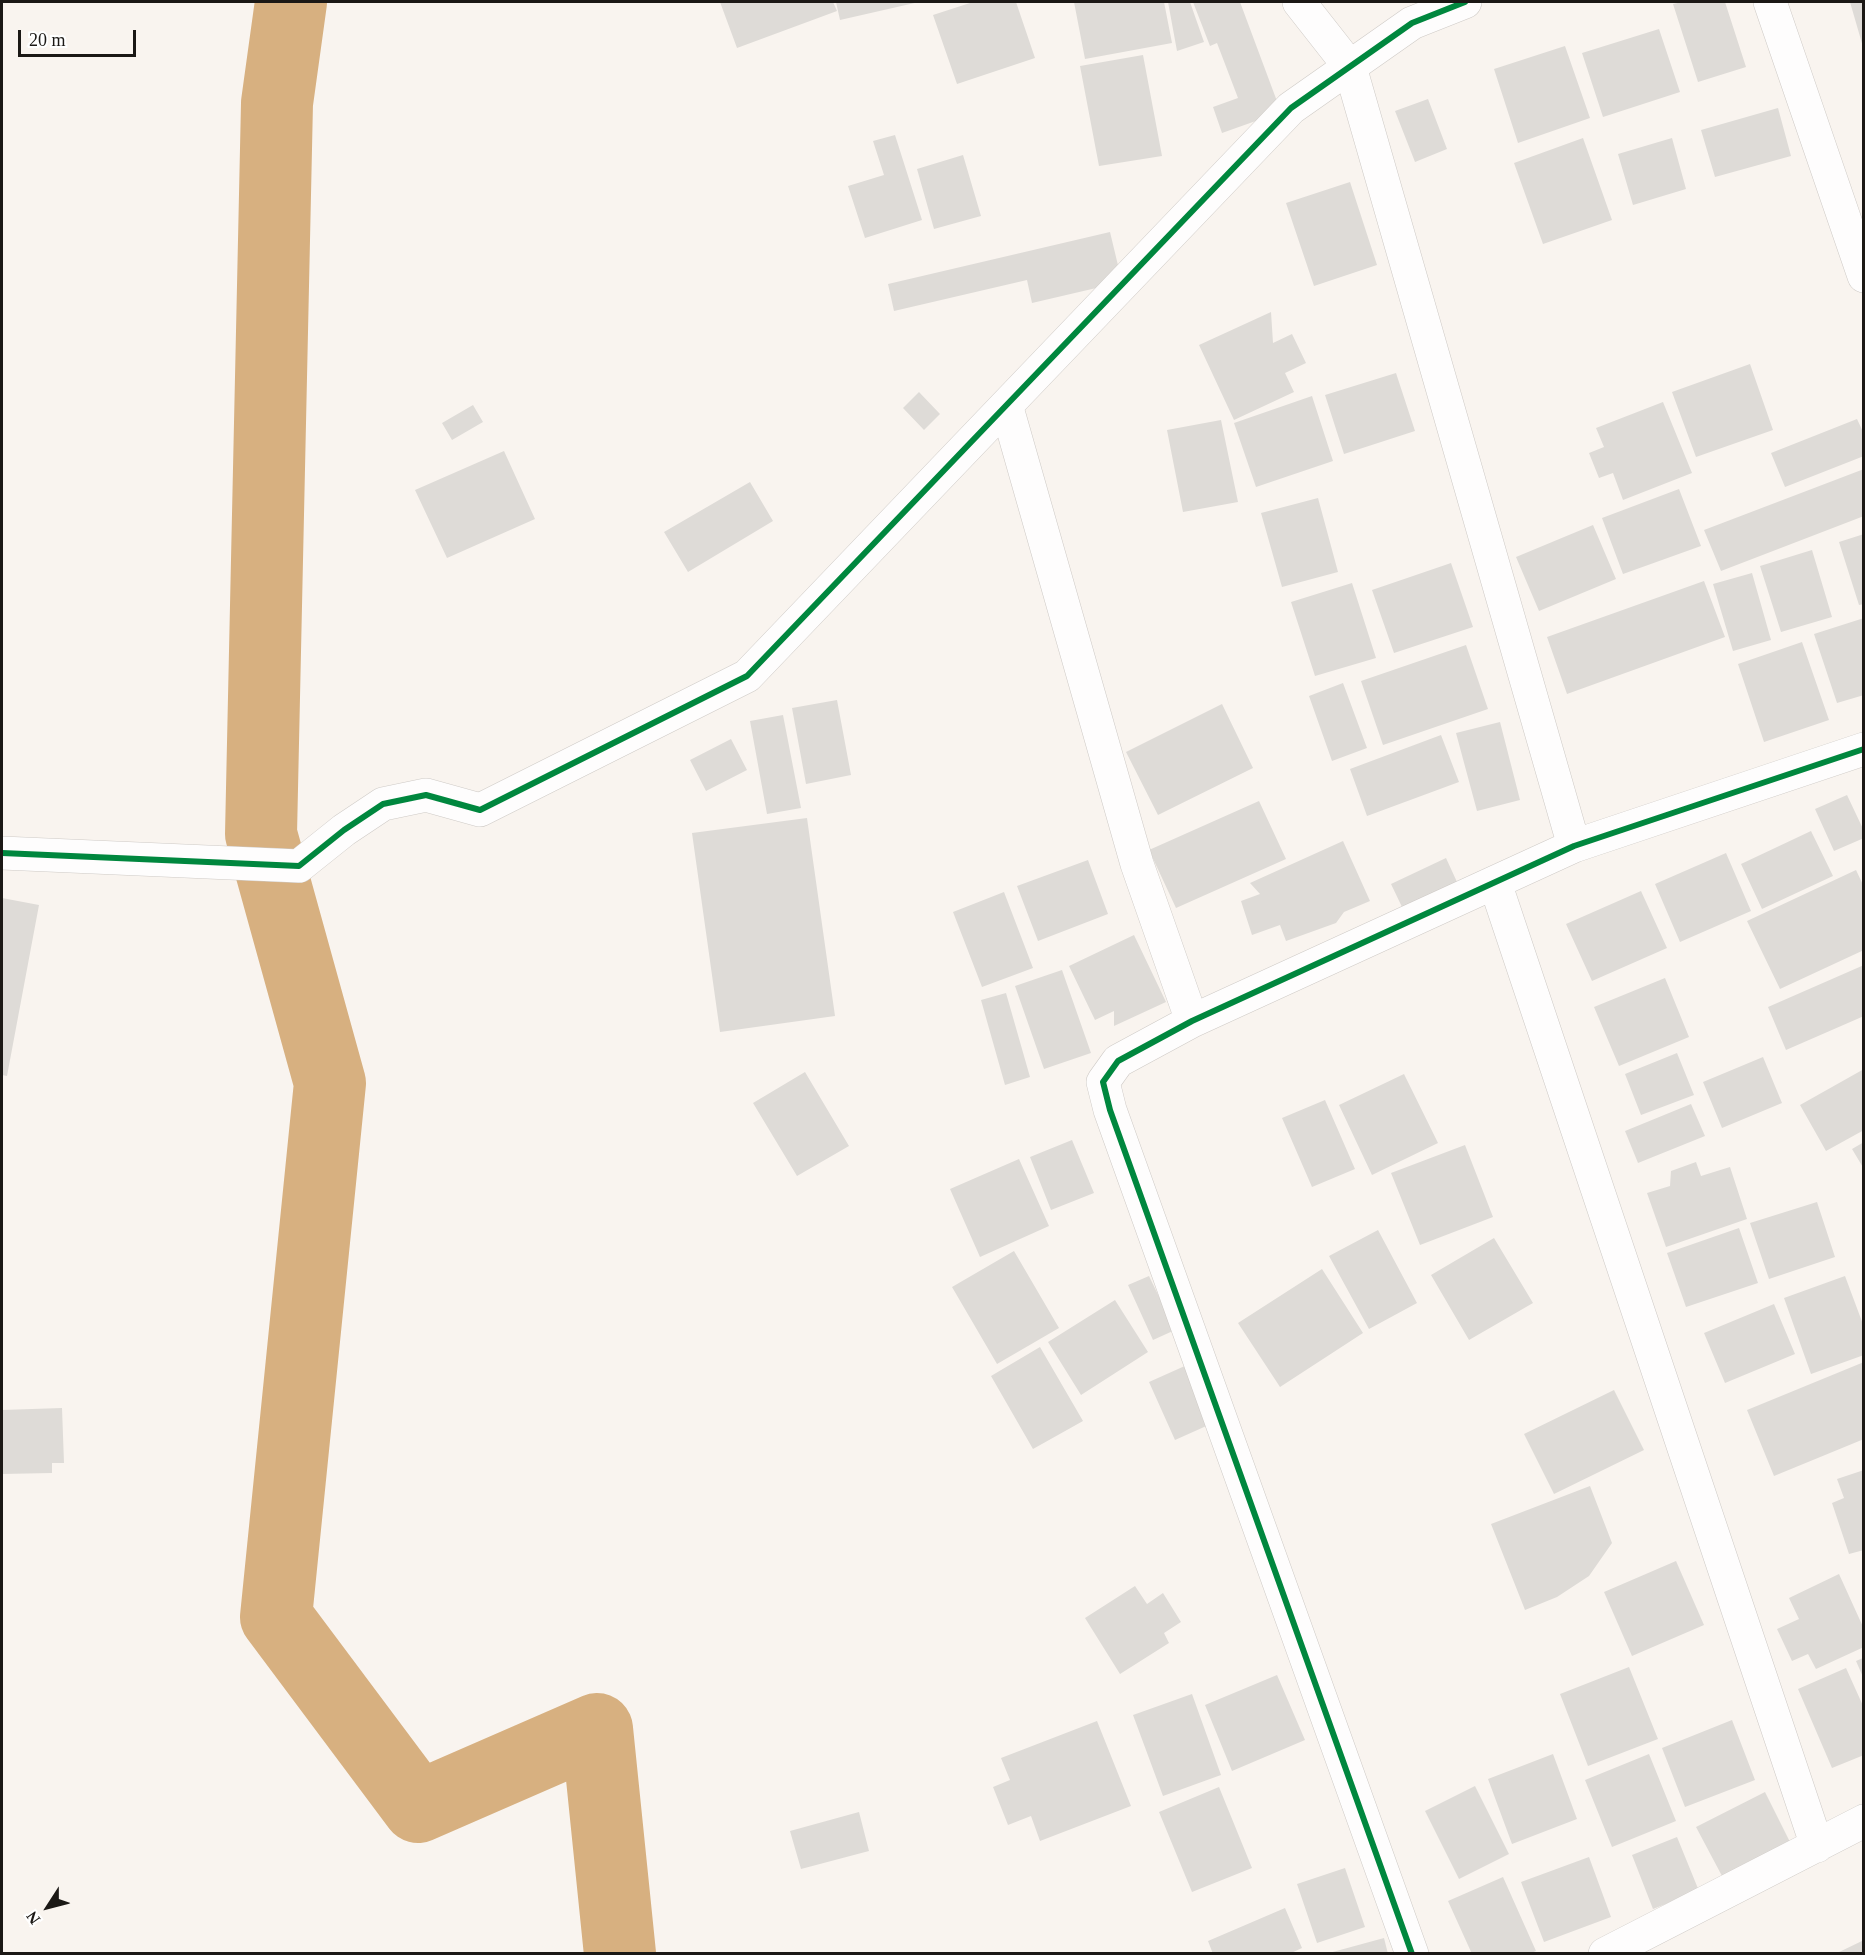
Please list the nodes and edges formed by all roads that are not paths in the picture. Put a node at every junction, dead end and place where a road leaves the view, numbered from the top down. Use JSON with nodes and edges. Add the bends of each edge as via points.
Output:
{"nodes":[{"id":1,"x":1299,"y":2,"type":"edge"},
{"id":2,"x":1465,"y":2,"type":"edge"},
{"id":3,"x":1770,"y":2,"type":"edge"},
{"id":4,"x":1350,"y":68,"type":"junction"},
{"id":5,"x":1863,"y":276,"type":"edge"},
{"id":6,"x":1007,"y":408,"type":"junction"},
{"id":7,"x":1863,"y":748,"type":"edge"},
{"id":8,"x":1574,"y":846,"type":"junction"},
{"id":9,"x":2,"y":853,"type":"edge"},
{"id":10,"x":1495,"y":883,"type":"junction"},
{"id":11,"x":1192,"y":1020,"type":"junction"},
{"id":12,"x":1863,"y":1821,"type":"edge"},
{"id":13,"x":1817,"y":1846,"type":"junction"},
{"id":14,"x":1412,"y":1953,"type":"edge"},
{"id":15,"x":1605,"y":1953,"type":"edge"}],
"edges":[{"from":1,"to":4,"type":"street"},
{"from":2,"to":4,"type":"street","via":[[1412,22]]},
{"from":3,"to":5,"type":"street"},
{"from":4,"to":6,"type":"street","via":[[1291,108]]},
{"from":4,"to":8,"type":"street"},
{"from":6,"to":9,"type":"street","via":[[747,676],[480,810],[426,795],[383,804],[299,866]]},
{"from":6,"to":11,"type":"street","via":[[1137,864]]},
{"from":7,"to":8,"type":"street"},
{"from":8,"to":10,"type":"street"},
{"from":10,"to":11,"type":"street"},
{"from":10,"to":13,"type":"street"},
{"from":11,"to":14,"type":"street","via":[[1118,1061],[1103,1082]]},
{"from":12,"to":13,"type":"street"},
{"from":13,"to":15,"type":"street"}]}
